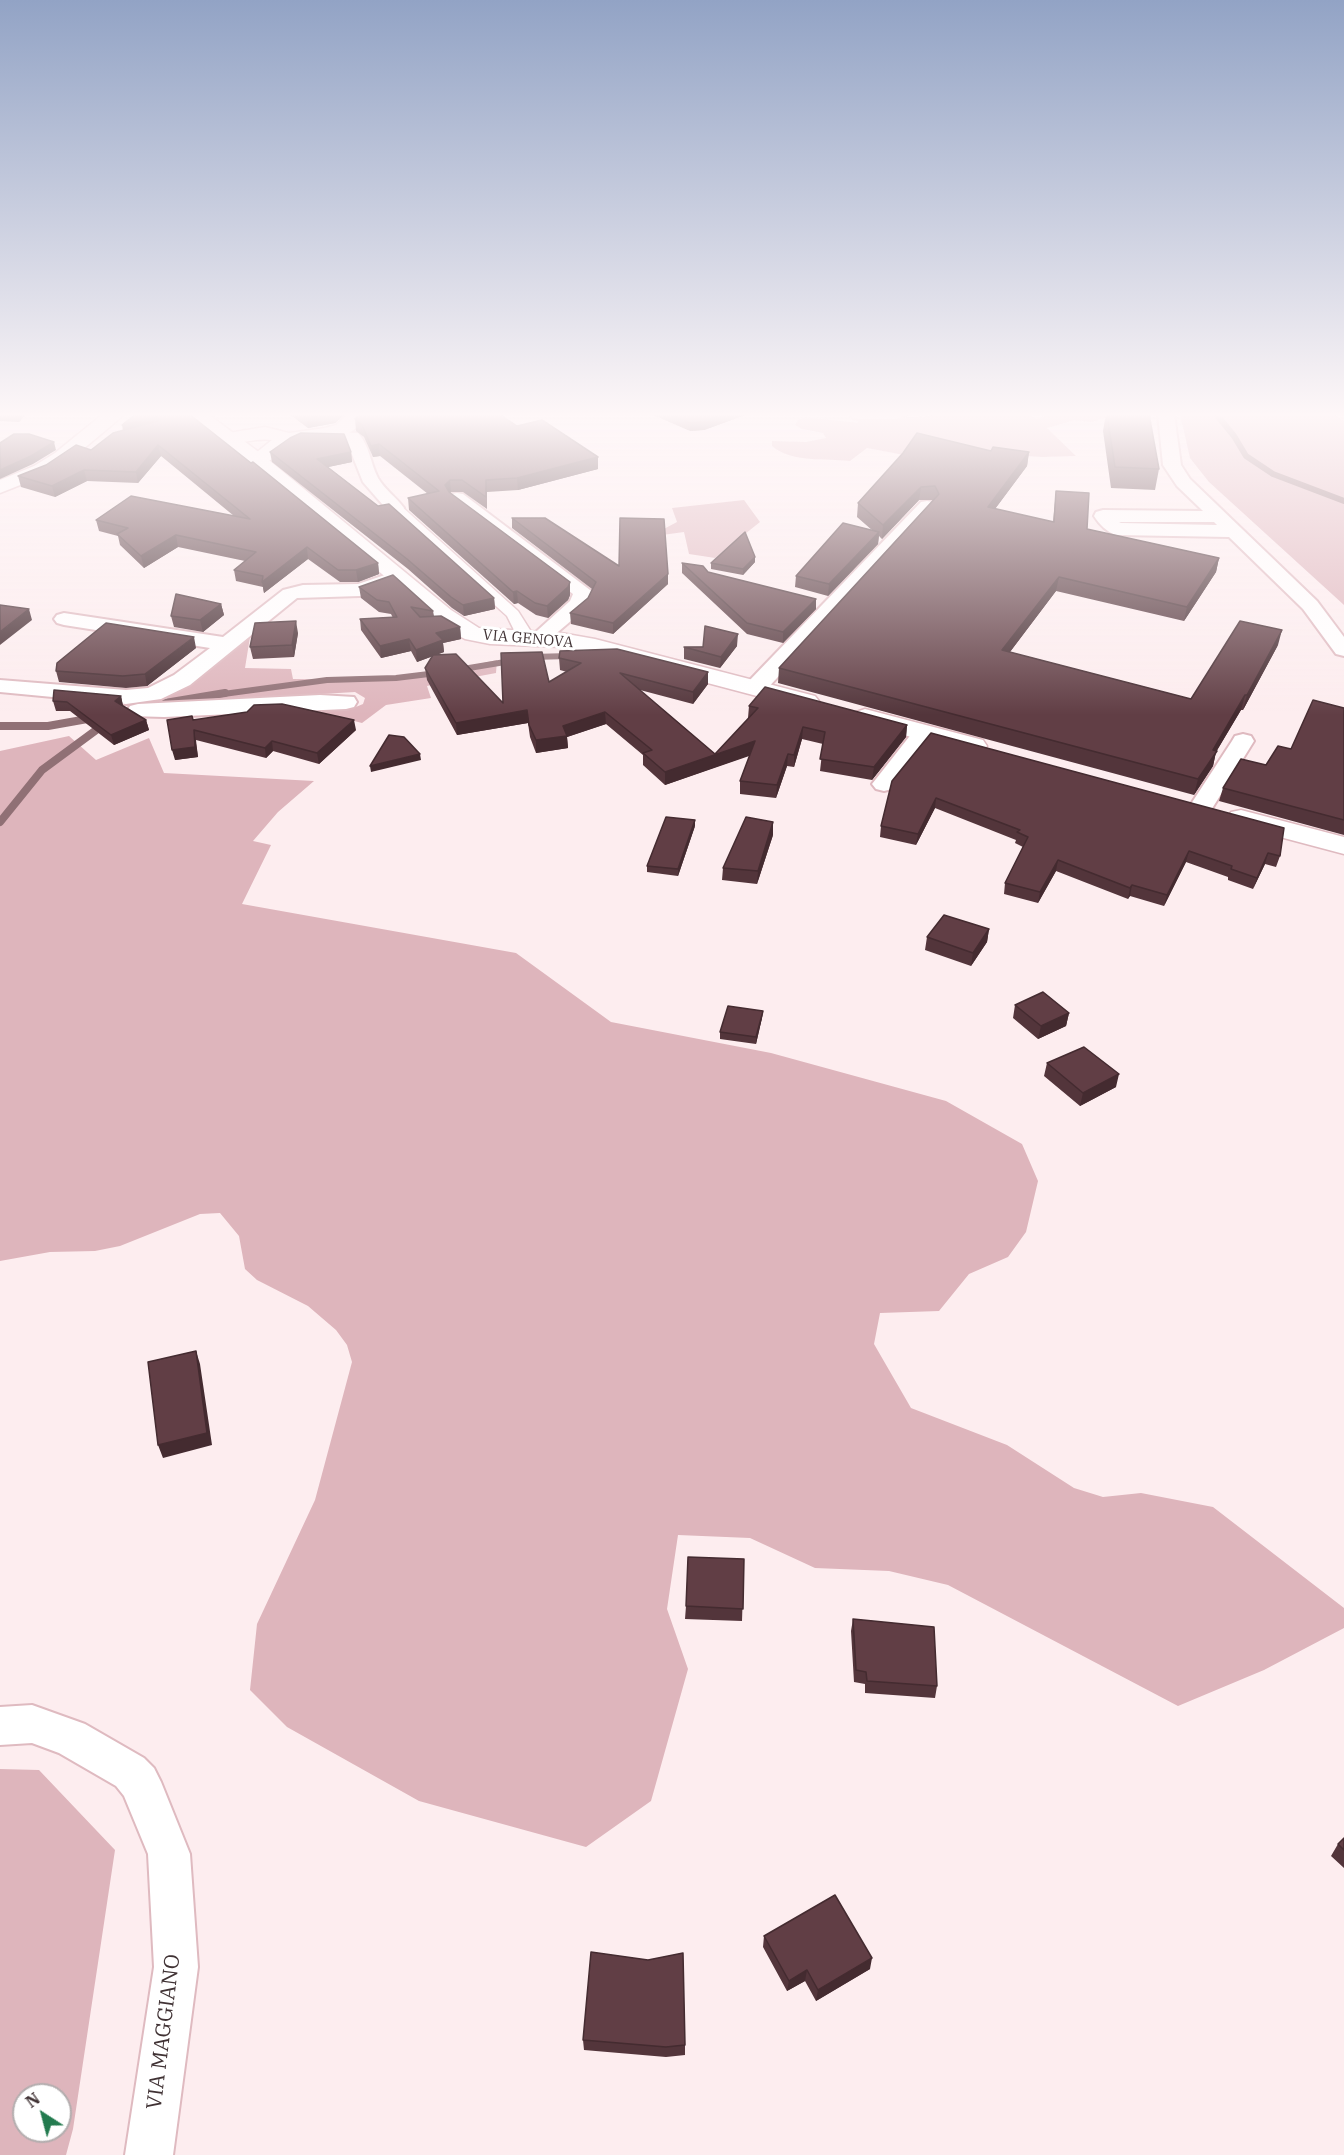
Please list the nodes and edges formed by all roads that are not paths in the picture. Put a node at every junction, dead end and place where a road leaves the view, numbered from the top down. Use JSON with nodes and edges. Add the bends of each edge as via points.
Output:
{"nodes":[{"id":1,"x":324,"y":515,"type":"edge"},
{"id":2,"x":402,"y":515,"type":"edge"},
{"id":3,"x":479,"y":515,"type":"edge"},
{"id":4,"x":919,"y":515,"type":"edge"},
{"id":5,"x":1217,"y":515,"type":"edge"},
{"id":6,"x":1220,"y":517,"type":"junction"},
{"id":7,"x":1233,"y":531,"type":"junction"},
{"id":8,"x":399,"y":576,"type":"junction"},
{"id":9,"x":812,"y":600,"type":"edge"},
{"id":10,"x":834,"y":605,"type":"junction"},
{"id":11,"x":64,"y":619,"type":"dead end"},
{"id":12,"x":530,"y":639,"type":"junction"},
{"id":13,"x":227,"y":644,"type":"junction"},
{"id":14,"x":1343,"y":650,"type":"edge"},
{"id":15,"x":0,"y":686,"type":"edge"},
{"id":16,"x":756,"y":687,"type":"junction"},
{"id":17,"x":346,"y":702,"type":"dead end"},
{"id":18,"x":142,"y":703,"type":"junction"},
{"id":19,"x":924,"y":733,"type":"junction"},
{"id":20,"x":1243,"y":741,"type":"dead end"},
{"id":21,"x":993,"y":751,"type":"edge"},
{"id":22,"x":884,"y":784,"type":"dead end"},
{"id":23,"x":1190,"y":804,"type":"joint"},
{"id":24,"x":1344,"y":846,"type":"edge"},
{"id":25,"x":0,"y":1726,"type":"edge"},
{"id":26,"x":149,"y":2155,"type":"edge"}],
"edges":[{"from":1,"to":8,"type":"main road","name":"VIA GENOVA"},
{"from":2,"to":12,"type":"street","via":[[513,614]]},
{"from":3,"to":12,"type":"street","via":[[584,593],[579,604]]},
{"from":4,"to":10,"type":"street"},
{"from":5,"to":6,"type":"street"},
{"from":6,"to":7,"type":"street"},
{"from":6,"to":7,"type":"street","via":[[1103,516],[1116,529]]},
{"from":7,"to":14,"type":"street","via":[[1310,605]]},
{"from":8,"to":12,"type":"main road","name":"VIA GENOVA","via":[[463,629],[490,637]]},
{"from":8,"to":13,"type":"street","via":[[360,590],[290,594]]},
{"from":9,"to":10,"type":"street"},
{"from":10,"to":16,"type":"street"},
{"from":11,"to":13,"type":"street"},
{"from":12,"to":16,"type":"main road","name":"VIA GENOVA","via":[[594,646]]},
{"from":13,"to":18,"type":"street","via":[[182,680]]},
{"from":15,"to":18,"type":"street","via":[[126,697]]},
{"from":16,"to":19,"type":"main road","name":"VIA GENOVA"},
{"from":17,"to":18,"type":"street","via":[[195,709]]},
{"from":19,"to":21,"type":"main road","name":"VIA GENOVA"},
{"from":19,"to":22,"type":"street"},
{"from":20,"to":23,"type":"street"},
{"from":23,"to":24,"type":"main road"},
{"from":25,"to":26,"type":"street","name":"VIA MAGGIANO","via":[[32,1724],[71,1738],[130,1772],[139,1782],[169,1854],[176,1966]]}]}
